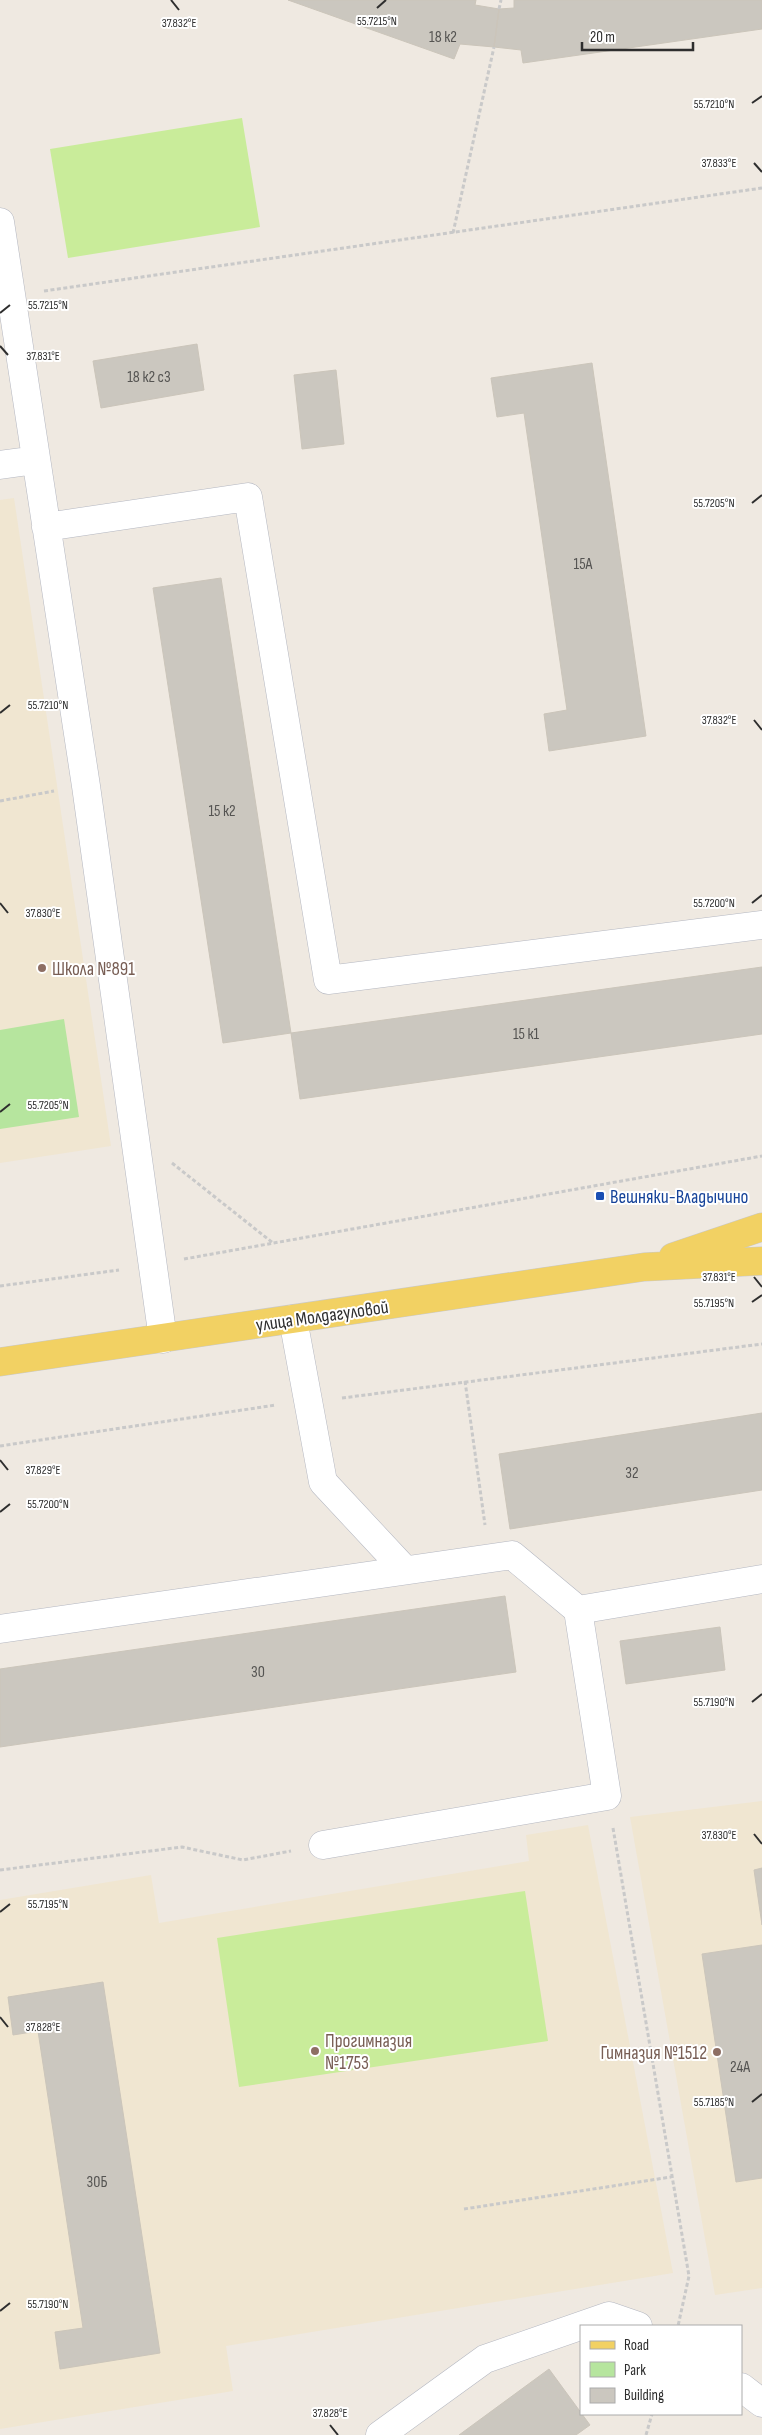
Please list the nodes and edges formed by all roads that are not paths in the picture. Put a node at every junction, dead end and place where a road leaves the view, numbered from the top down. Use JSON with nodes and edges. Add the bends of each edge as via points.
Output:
{"nodes":[{"id":1,"x":0,"y":222,"type":"edge"},
{"id":2,"x":36,"y":460,"type":"junction"},
{"id":3,"x":0,"y":465,"type":"edge"},
{"id":4,"x":46,"y":527,"type":"junction"},
{"id":5,"x":762,"y":925,"type":"edge"},
{"id":6,"x":762,"y":1227,"type":"edge"},
{"id":7,"x":762,"y":1262,"type":"edge"},
{"id":8,"x":644,"y":1267,"type":"junction"},
{"id":9,"x":293,"y":1319,"type":"junction"},
{"id":10,"x":164,"y":1339,"type":"junction"},
{"id":11,"x":0,"y":1362,"type":"edge"},
{"id":12,"x":404,"y":1570,"type":"junction"},
{"id":13,"x":762,"y":1579,"type":"edge"},
{"id":14,"x":578,"y":1610,"type":"junction"},
{"id":15,"x":0,"y":1629,"type":"edge"},
{"id":16,"x":323,"y":1845,"type":"road end"},
{"id":17,"x":583,"y":2325,"type":"edge"},
{"id":18,"x":635,"y":2325,"type":"edge"},
{"id":19,"x":580,"y":2326,"type":"edge"},
{"id":20,"x":742,"y":2388,"type":"edge"},
{"id":21,"x":762,"y":2403,"type":"edge"},
{"id":22,"x":380,"y":2435,"type":"edge"}],
"edges":[{"from":1,"to":2,"type":"lane"},
{"from":2,"to":3,"type":"lane"},
{"from":2,"to":4,"type":"lane"},
{"from":4,"to":5,"type":"lane","via":[[248,497],[328,980]]},
{"from":4,"to":10,"type":"lane"},
{"from":6,"to":8,"type":"main road","name":"улица Молдагуловой"},
{"from":7,"to":8,"type":"main road","name":"улица Молдагуловой"},
{"from":8,"to":9,"type":"main road","name":"улица Молдагуловой"},
{"from":9,"to":10,"type":"main road","name":"улица Молдагуловой"},
{"from":9,"to":12,"type":"lane","via":[[324,1482]]},
{"from":10,"to":11,"type":"main road","name":"улица Молдагуловой"},
{"from":12,"to":14,"type":"lane","via":[[512,1555]]},
{"from":12,"to":15,"type":"lane"},
{"from":13,"to":14,"type":"lane"},
{"from":14,"to":16,"type":"lane","via":[[607,1796]]},
{"from":17,"to":18,"type":"lane","via":[[609,2316]]},
{"from":19,"to":22,"type":"lane","via":[[485,2359]]},
{"from":20,"to":21,"type":"lane"}]}
